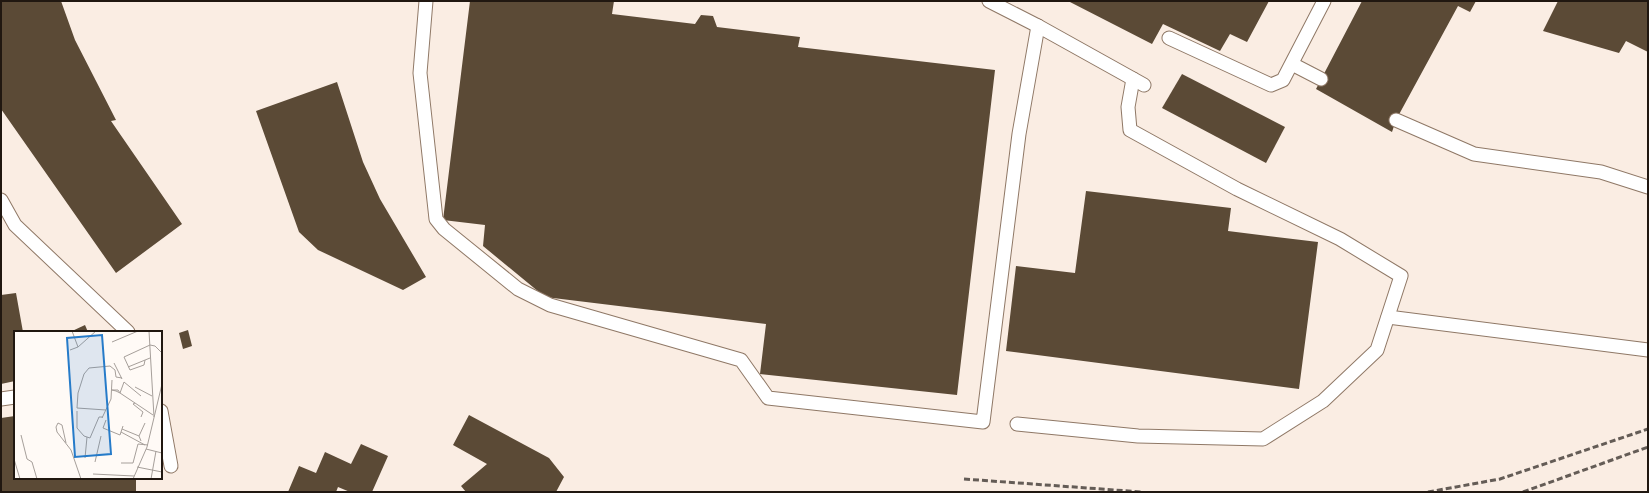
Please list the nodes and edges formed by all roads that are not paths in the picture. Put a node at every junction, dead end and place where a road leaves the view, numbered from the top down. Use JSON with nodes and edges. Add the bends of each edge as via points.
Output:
{"nodes":[{"id":1,"x":426,"y":1,"type":"edge"},
{"id":2,"x":989,"y":1,"type":"edge"},
{"id":3,"x":1324,"y":1,"type":"edge"},
{"id":4,"x":1038,"y":26,"type":"junction"},
{"id":5,"x":1169,"y":38,"type":"dead end"},
{"id":6,"x":1292,"y":64,"type":"junction"},
{"id":7,"x":1321,"y":79,"type":"dead end"},
{"id":8,"x":1396,"y":120,"type":"dead end"},
{"id":9,"x":1648,"y":187,"type":"edge"},
{"id":10,"x":1,"y":200,"type":"edge"},
{"id":11,"x":1388,"y":317,"type":"junction"},
{"id":12,"x":127,"y":331,"type":"edge"},
{"id":13,"x":1648,"y":350,"type":"edge"},
{"id":14,"x":14,"y":397,"type":"edge"},
{"id":15,"x":1,"y":399,"type":"edge"},
{"id":16,"x":162,"y":416,"type":"edge"},
{"id":17,"x":1017,"y":424,"type":"dead end"},
{"id":18,"x":171,"y":466,"type":"dead end"}],
"edges":[{"from":1,"to":4,"type":"lane","via":[[420,74],[436,219],[444,229],[518,289],[550,305],[741,360],[768,398],[983,422],[1019,134]]},
{"from":2,"to":4,"type":"lane"},
{"from":3,"to":6,"type":"lane"},
{"from":4,"to":11,"type":"lane","via":[[1138,82],[1128,107],[1130,130],[1237,189],[1340,239],[1402,276]]},
{"from":5,"to":6,"type":"lane","via":[[1271,85],[1283,80]]},
{"from":6,"to":7,"type":"lane"},
{"from":8,"to":9,"type":"lane","via":[[1474,154],[1601,172]]},
{"from":10,"to":12,"type":"lane","via":[[15,225]]},
{"from":11,"to":13,"type":"lane"},
{"from":11,"to":17,"type":"lane","via":[[1377,350],[1322,401],[1263,439],[1138,436]]},
{"from":14,"to":15,"type":"lane"},
{"from":16,"to":18,"type":"lane"}]}
